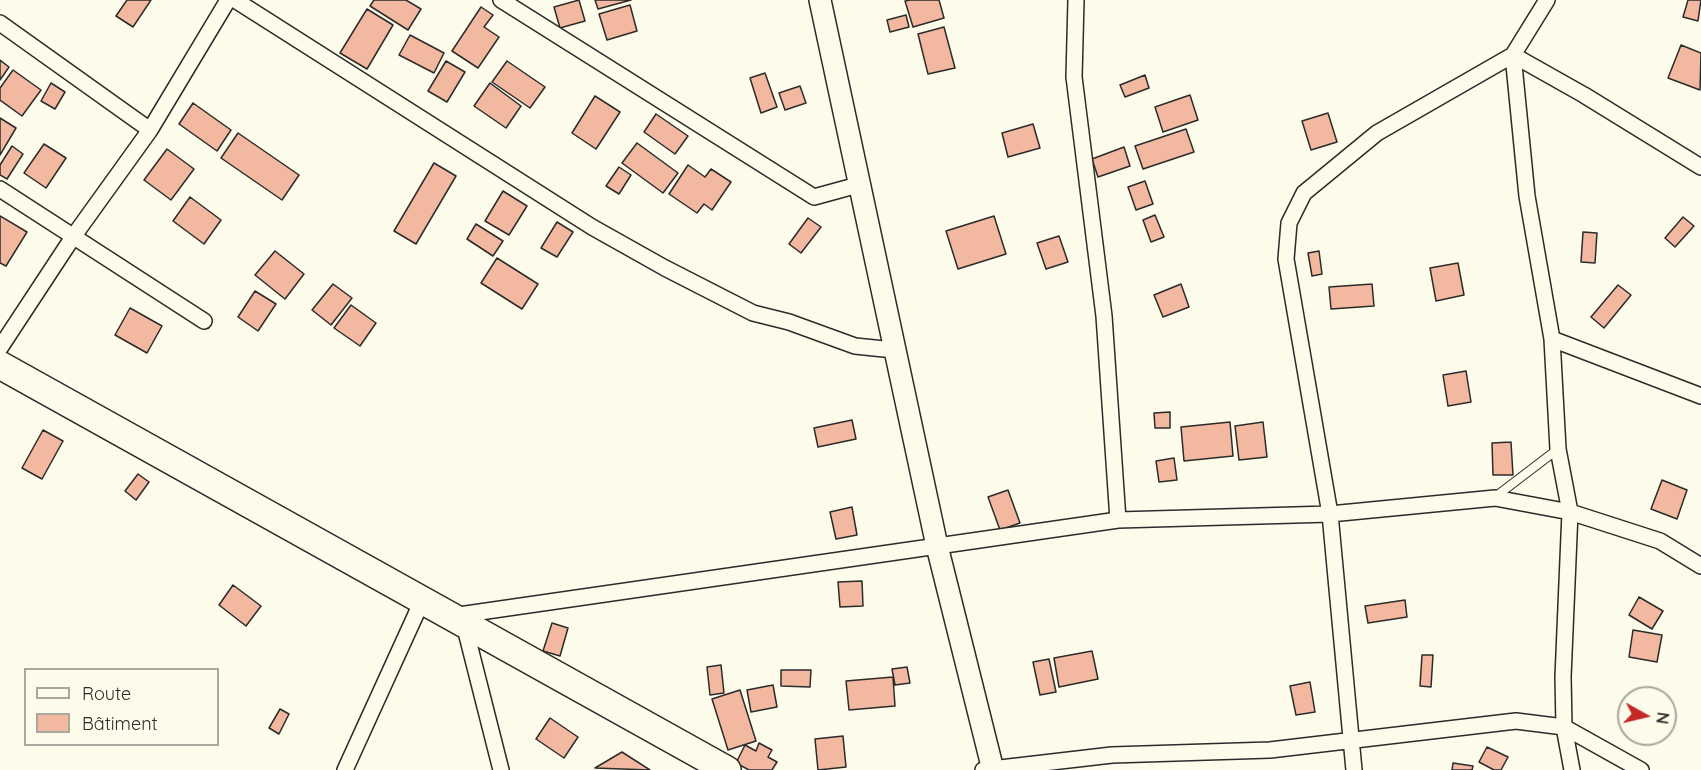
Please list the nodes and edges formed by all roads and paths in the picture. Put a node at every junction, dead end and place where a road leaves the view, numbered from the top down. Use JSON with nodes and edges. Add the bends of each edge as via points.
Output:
{"nodes":[{"id":1,"x":228,"y":0,"type":"edge"},
{"id":2,"x":235,"y":0,"type":"edge"},
{"id":3,"x":501,"y":0,"type":"edge"},
{"id":4,"x":820,"y":0,"type":"edge"},
{"id":5,"x":1076,"y":0,"type":"edge"},
{"id":6,"x":1547,"y":0,"type":"edge"},
{"id":7,"x":0,"y":23,"type":"edge"},
{"id":8,"x":1513,"y":55,"type":"junction"},
{"id":9,"x":150,"y":130,"type":"junction"},
{"id":10,"x":1701,"y":167,"type":"edge"},
{"id":11,"x":858,"y":185,"type":"junction"},
{"id":12,"x":0,"y":189,"type":"edge"},
{"id":13,"x":73,"y":237,"type":"junction"},
{"id":14,"x":204,"y":321,"type":"dead end"},
{"id":15,"x":1552,"y":339,"type":"junction"},
{"id":16,"x":0,"y":348,"type":"edge"},
{"id":17,"x":894,"y":350,"type":"junction"},
{"id":18,"x":0,"y":365,"type":"edge"},
{"id":19,"x":1701,"y":396,"type":"edge"},
{"id":20,"x":1558,"y":449,"type":"junction"},
{"id":21,"x":1495,"y":498,"type":"junction"},
{"id":22,"x":1570,"y":512,"type":"junction"},
{"id":23,"x":1330,"y":514,"type":"junction"},
{"id":24,"x":1118,"y":520,"type":"junction"},
{"id":25,"x":937,"y":546,"type":"junction"},
{"id":26,"x":1701,"y":566,"type":"edge"},
{"id":27,"x":422,"y":601,"type":"junction"},
{"id":28,"x":457,"y":620,"type":"junction"},
{"id":29,"x":1564,"y":727,"type":"junction"},
{"id":30,"x":1352,"y":739,"type":"junction"},
{"id":31,"x":1112,"y":754,"type":"junction"},
{"id":32,"x":718,"y":768,"type":"edge"},
{"id":33,"x":345,"y":770,"type":"edge"},
{"id":34,"x":501,"y":770,"type":"edge"},
{"id":35,"x":989,"y":770,"type":"edge"},
{"id":36,"x":1116,"y":770,"type":"edge"},
{"id":37,"x":1354,"y":770,"type":"edge"},
{"id":38,"x":1572,"y":770,"type":"edge"},
{"id":39,"x":1641,"y":770,"type":"edge"}],
"edges":[{"from":1,"to":9,"type":"street"},
{"from":2,"to":17,"type":"street","via":[[592,227],[656,263],[753,313],[789,321],[855,346]]},
{"from":3,"to":11,"type":"street","via":[[814,197]]},
{"from":4,"to":11,"type":"main road"},
{"from":5,"to":24,"type":"street","via":[[1074,77],[1104,316]]},
{"from":6,"to":8,"type":"street"},
{"from":7,"to":9,"type":"street"},
{"from":8,"to":10,"type":"street"},
{"from":8,"to":15,"type":"street","via":[[1527,196]]},
{"from":8,"to":23,"type":"street","via":[[1377,133],[1305,193],[1289,222],[1286,259]]},
{"from":9,"to":13,"type":"street"},
{"from":11,"to":17,"type":"main road"},
{"from":12,"to":13,"type":"street"},
{"from":13,"to":14,"type":"street"},
{"from":13,"to":16,"type":"street"},
{"from":15,"to":19,"type":"street"},
{"from":15,"to":20,"type":"street"},
{"from":17,"to":25,"type":"main road"},
{"from":18,"to":27,"type":"highway"},
{"from":20,"to":21,"type":"lane"},
{"from":20,"to":22,"type":"street"},
{"from":21,"to":22,"type":"street"},
{"from":21,"to":23,"type":"street"},
{"from":22,"to":26,"type":"street","via":[[1660,541]]},
{"from":22,"to":29,"type":"street"},
{"from":23,"to":24,"type":"street"},
{"from":23,"to":30,"type":"street"},
{"from":24,"to":25,"type":"street"},
{"from":25,"to":28,"type":"street"},
{"from":25,"to":35,"type":"main road"},
{"from":27,"to":28,"type":"highway"},
{"from":27,"to":33,"type":"street"},
{"from":28,"to":32,"type":"highway"},
{"from":28,"to":34,"type":"street"},
{"from":29,"to":30,"type":"street","via":[[1516,721]]},
{"from":29,"to":38,"type":"street"},
{"from":29,"to":39,"type":"street"},
{"from":30,"to":31,"type":"street","via":[[1270,750]]},
{"from":30,"to":37,"type":"street"},
{"from":31,"to":35,"type":"street"},
{"from":31,"to":36,"type":"street"}]}
